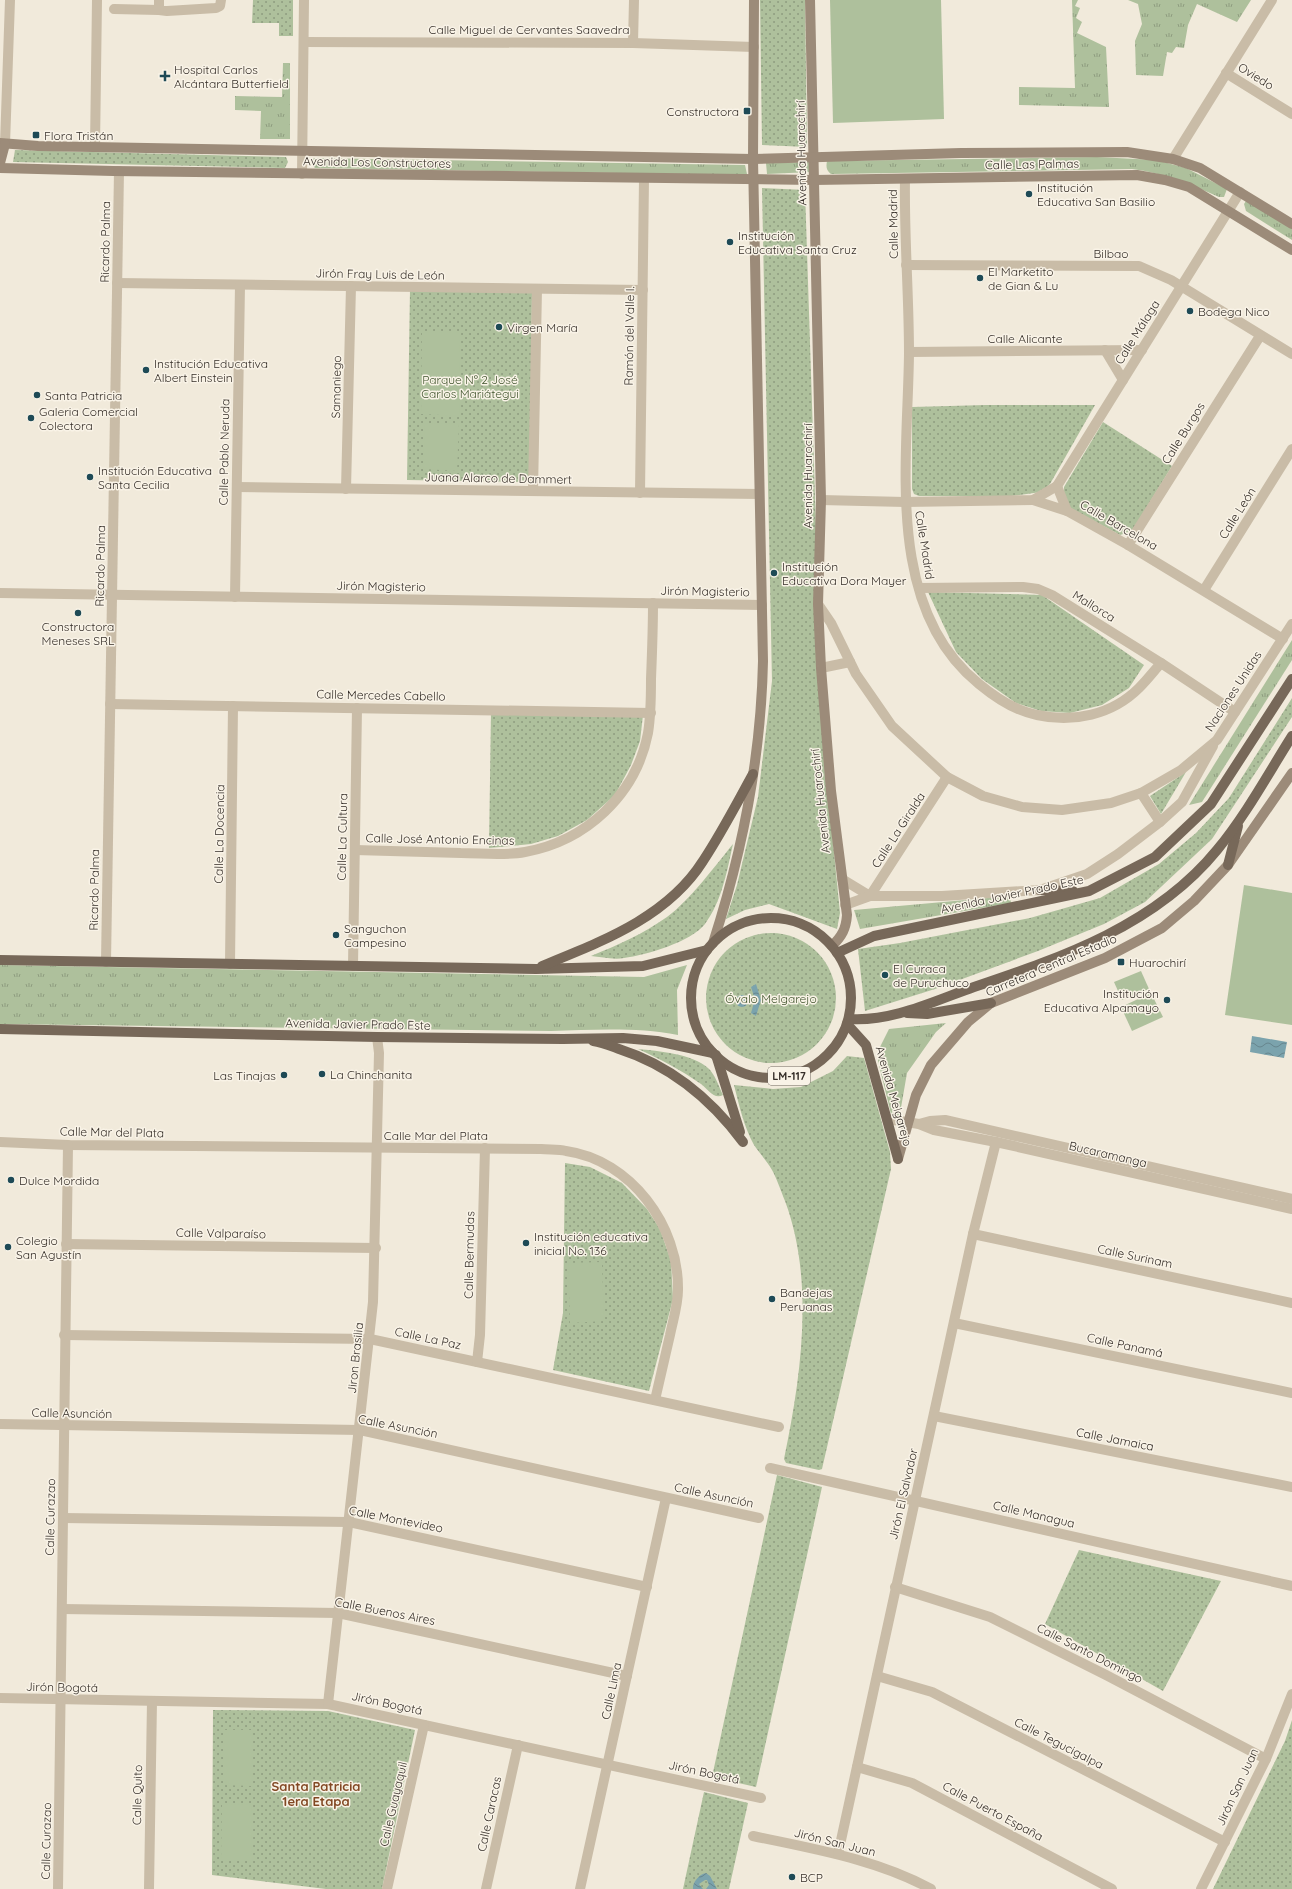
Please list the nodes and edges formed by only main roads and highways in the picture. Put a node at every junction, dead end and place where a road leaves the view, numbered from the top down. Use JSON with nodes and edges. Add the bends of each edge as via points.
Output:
{"nodes":[{"id":1,"x":1292,"y":679,"type":"edge"},
{"id":2,"x":1292,"y":736,"type":"edge"},
{"id":3,"x":753,"y":774,"type":"road end"},
{"id":4,"x":1240,"y":819,"type":"junction"},
{"id":5,"x":1228,"y":865,"type":"road end"},
{"id":6,"x":1040,"y":890,"type":"road end"},
{"id":7,"x":1089,"y":891,"type":"junction"},
{"id":8,"x":710,"y":946,"type":"junction"},
{"id":9,"x":835,"y":950,"type":"junction"},
{"id":10,"x":0,"y":960,"type":"edge"},
{"id":11,"x":536,"y":969,"type":"junction"},
{"id":12,"x":991,"y":1003,"type":"road end"},
{"id":13,"x":899,"y":1013,"type":"junction"},
{"id":14,"x":848,"y":1021,"type":"junction"},
{"id":15,"x":0,"y":1029,"type":"edge"},
{"id":16,"x":563,"y":1039,"type":"junction"},
{"id":17,"x":714,"y":1054,"type":"junction"},
{"id":18,"x":898,"y":1159,"type":"road end"}],
"edges":[{"from":1,"to":7,"type":"main road","name":"Avenida Javier Prado Este","via":[[1211,804],[1154,857]]},
{"from":2,"to":4,"type":"main road"},
{"from":3,"to":11,"type":"main road","via":[[703,862],[676,892],[641,921]]},
{"from":4,"to":5,"type":"main road"},
{"from":4,"to":13,"type":"main road","via":[[1191,879],[1157,906],[1124,927],[1096,941],[1010,975]]},
{"from":6,"to":7,"type":"main road"},
{"from":7,"to":9,"type":"main road","name":"Avenida Javier Prado Este","via":[[874,936]]},
{"from":8,"to":9,"type":"main road","number":"LM-117","via":[[727,931],[745,922],[763,918],[801,924],[818,933]]},
{"from":8,"to":11,"type":"main road","via":[[643,966]]},
{"from":8,"to":17,"type":"main road","number":"LM-117","via":[[697,967],[692,985],[691,1004],[698,1030]]},
{"from":9,"to":14,"type":"main road","number":"LM-117","via":[[845,967],[850,983]]},
{"from":10,"to":11,"type":"main road"},
{"from":12,"to":13,"type":"main road","via":[[927,1014]]},
{"from":13,"to":14,"type":"main road"},
{"from":14,"to":17,"type":"main road","number":"LM-117","via":[[838,1042],[826,1057],[790,1076],[770,1078],[750,1075],[732,1067]]},
{"from":14,"to":18,"type":"main road","name":"Avenida Melgarejo","via":[[866,1045]]},
{"from":15,"to":16,"type":"main road","name":"Avenida Javier Prado Este"},
{"from":16,"to":17,"type":"main road","name":"Avenida Javier Prado Este","via":[[640,1039]]},
{"from":16,"to":17,"type":"main road","number":"LM-117","via":[[598,1042],[625,1050],[676,1075],[709,1101],[744,1142]]}]}
